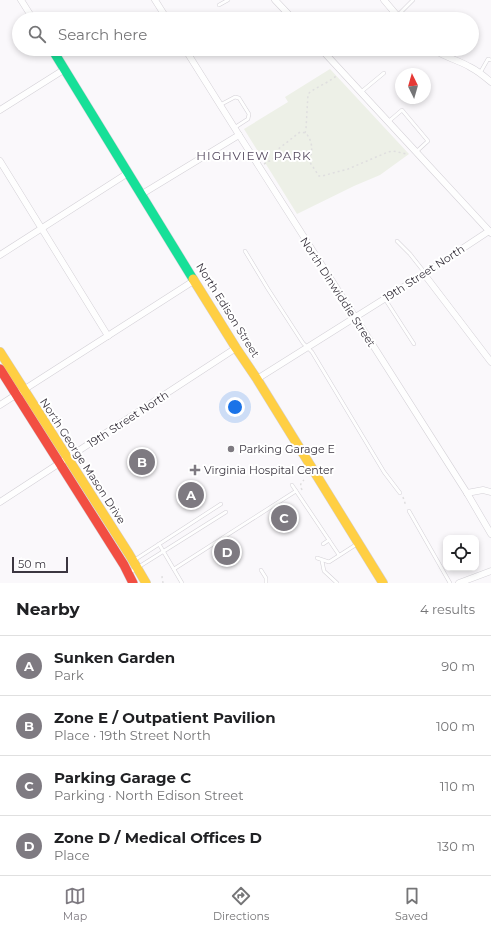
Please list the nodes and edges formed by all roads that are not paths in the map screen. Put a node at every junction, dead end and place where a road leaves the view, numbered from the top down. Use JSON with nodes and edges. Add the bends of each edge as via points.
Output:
{"nodes":[{"id":1,"x":22,"y":0,"type":"edge"},
{"id":2,"x":155,"y":0,"type":"edge"},
{"id":3,"x":228,"y":0,"type":"edge"},
{"id":4,"x":275,"y":0,"type":"edge"},
{"id":5,"x":384,"y":0,"type":"edge"},
{"id":6,"x":413,"y":0,"type":"edge"},
{"id":7,"x":220,"y":5,"type":"dead end"},
{"id":8,"x":30,"y":12,"type":"edge"},
{"id":9,"x":163,"y":12,"type":"edge"},
{"id":10,"x":286,"y":12,"type":"edge"},
{"id":11,"x":394,"y":12,"type":"edge"},
{"id":12,"x":402,"y":12,"type":"edge"},
{"id":13,"x":57,"y":56,"type":"edge"},
{"id":14,"x":189,"y":56,"type":"edge"},
{"id":15,"x":327,"y":56,"type":"edge"},
{"id":16,"x":448,"y":56,"type":"edge"},
{"id":17,"x":491,"y":60,"type":"edge"},
{"id":18,"x":65,"y":69,"type":"junction"},
{"id":19,"x":384,"y":73,"type":"dead end"},
{"id":20,"x":480,"y":73,"type":"junction"},
{"id":21,"x":491,"y":82,"type":"edge"},
{"id":22,"x":361,"y":92,"type":"junction"},
{"id":23,"x":220,"y":105,"type":"junction"},
{"id":24,"x":0,"y":110,"type":"edge"},
{"id":25,"x":388,"y":122,"type":"junction"},
{"id":26,"x":234,"y":128,"type":"junction"},
{"id":27,"x":238,"y":136,"type":"junction"},
{"id":28,"x":415,"y":150,"type":"junction"},
{"id":29,"x":0,"y":161,"type":"edge"},
{"id":30,"x":128,"y":173,"type":"junction"},
{"id":31,"x":142,"y":194,"type":"junction"},
{"id":32,"x":42,"y":228,"type":"junction"},
{"id":33,"x":490,"y":232,"type":"edge"},
{"id":34,"x":397,"y":241,"type":"dead end"},
{"id":35,"x":245,"y":251,"type":"dead end"},
{"id":36,"x":0,"y":254,"type":"edge"},
{"id":37,"x":424,"y":274,"type":"junction"},
{"id":38,"x":195,"y":280,"type":"junction"},
{"id":39,"x":385,"y":299,"type":"junction"},
{"id":40,"x":355,"y":317,"type":"junction"},
{"id":41,"x":108,"y":336,"type":"junction"},
{"id":42,"x":414,"y":344,"type":"dead end"},
{"id":43,"x":308,"y":347,"type":"junction"},
{"id":44,"x":236,"y":348,"type":"junction"},
{"id":45,"x":0,"y":352,"type":"edge"},
{"id":46,"x":491,"y":362,"type":"edge"},
{"id":47,"x":0,"y":369,"type":"edge"},
{"id":48,"x":257,"y":379,"type":"junction"},
{"id":49,"x":20,"y":392,"type":"junction"},
{"id":50,"x":0,"y":406,"type":"edge"},
{"id":51,"x":64,"y":461,"type":"junction"},
{"id":52,"x":292,"y":485,"type":"dead end"},
{"id":53,"x":296,"y":491,"type":"junction"},
{"id":54,"x":491,"y":492,"type":"edge"},
{"id":55,"x":400,"y":493,"type":"road end"},
{"id":56,"x":467,"y":493,"type":"junction"},
{"id":57,"x":0,"y":502,"type":"edge"},
{"id":58,"x":221,"y":504,"type":"dead end"},
{"id":59,"x":409,"y":511,"type":"road end"},
{"id":60,"x":226,"y":512,"type":"dead end"},
{"id":61,"x":491,"y":534,"type":"edge"},
{"id":62,"x":329,"y":540,"type":"junction"},
{"id":63,"x":358,"y":543,"type":"junction"},
{"id":64,"x":159,"y":544,"type":"junction"},
{"id":65,"x":323,"y":544,"type":"dead end"},
{"id":66,"x":164,"y":551,"type":"junction"},
{"id":67,"x":339,"y":555,"type":"junction"},
{"id":68,"x":317,"y":558,"type":"dead end"},
{"id":69,"x":322,"y":560,"type":"junction"},
{"id":70,"x":135,"y":565,"type":"junction"},
{"id":71,"x":174,"y":569,"type":"junction"},
{"id":72,"x":126,"y":570,"type":"junction"},
{"id":73,"x":261,"y":570,"type":"dead end"},
{"id":74,"x":491,"y":571,"type":"edge"},
{"id":75,"x":133,"y":583,"type":"edge"},
{"id":76,"x":146,"y":583,"type":"edge"},
{"id":77,"x":182,"y":583,"type":"edge"},
{"id":78,"x":266,"y":583,"type":"edge"},
{"id":79,"x":337,"y":583,"type":"edge"},
{"id":80,"x":383,"y":583,"type":"edge"},
{"id":81,"x":450,"y":583,"type":"edge"},
{"id":82,"x":459,"y":583,"type":"edge"}],
"edges":[{"from":1,"to":8,"type":"street"},
{"from":2,"to":9,"type":"street"},
{"from":3,"to":7,"type":"lane"},
{"from":4,"to":10,"type":"street"},
{"from":5,"to":11,"type":"street"},
{"from":6,"to":12,"type":"lane"},
{"from":13,"to":18,"type":"street","name":"North Edison Street"},
{"from":14,"to":23,"type":"street","name":"North Dinwiddie Street"},
{"from":15,"to":22,"type":"street"},
{"from":16,"to":20,"type":"street"},
{"from":17,"to":20,"type":"lane","via":[[488,59]]},
{"from":18,"to":24,"type":"street"},
{"from":18,"to":30,"type":"street","name":"North Edison Street"},
{"from":19,"to":22,"type":"lane"},
{"from":20,"to":21,"type":"street"},
{"from":22,"to":25,"type":"street"},
{"from":23,"to":26,"type":"street","name":"North Dinwiddie Street"},
{"from":23,"to":26,"type":"lane","via":[[235,97],[239,98],[249,114],[248,119]]},
{"from":25,"to":28,"type":"street"},
{"from":25,"to":28,"type":"lane","via":[[402,110],[428,141]]},
{"from":26,"to":27,"type":"street","name":"North Dinwiddie Street"},
{"from":27,"to":31,"type":"street"},
{"from":27,"to":40,"type":"street","name":"North Dinwiddie Street"},
{"from":28,"to":33,"type":"street"},
{"from":29,"to":32,"type":"street"},
{"from":30,"to":31,"type":"street","name":"North Edison Street"},
{"from":30,"to":32,"type":"street"},
{"from":31,"to":38,"type":"street","name":"North Edison Street"},
{"from":32,"to":36,"type":"street"},
{"from":32,"to":41,"type":"street"},
{"from":33,"to":37,"type":"street","name":"19th Street North"},
{"from":34,"to":37,"type":"lane"},
{"from":35,"to":43,"type":"lane"},
{"from":37,"to":39,"type":"street","name":"19th Street North"},
{"from":37,"to":46,"type":"street"},
{"from":38,"to":41,"type":"street"},
{"from":38,"to":44,"type":"street","name":"North Edison Street"},
{"from":39,"to":40,"type":"street","name":"19th Street North"},
{"from":39,"to":42,"type":"lane"},
{"from":40,"to":43,"type":"street","name":"19th Street North"},
{"from":40,"to":56,"type":"street","name":"North Dinwiddie Street"},
{"from":41,"to":49,"type":"street"},
{"from":43,"to":48,"type":"street","name":"19th Street North"},
{"from":43,"to":55,"type":"lane","via":[[384,472]]},
{"from":44,"to":48,"type":"street","name":"North Edison Street"},
{"from":44,"to":51,"type":"street","name":"19th Street North"},
{"from":45,"to":49,"type":"street","name":"North George Mason Drive"},
{"from":47,"to":49,"type":"street","name":"North George Mason Drive"},
{"from":48,"to":63,"type":"street","name":"North Edison Street"},
{"from":49,"to":50,"type":"street"},
{"from":49,"to":51,"type":"street","name":"North George Mason Drive"},
{"from":51,"to":57,"type":"street","name":"19th Street North"},
{"from":51,"to":70,"type":"street","name":"North George Mason Drive"},
{"from":51,"to":72,"type":"street","name":"North George Mason Drive"},
{"from":52,"to":53,"type":"lane"},
{"from":53,"to":62,"type":"lane"},
{"from":53,"to":71,"type":"lane"},
{"from":54,"to":56,"type":"street","via":[[483,490]]},
{"from":56,"to":61,"type":"street","name":"North Dinwiddie Street"},
{"from":58,"to":64,"type":"lane"},
{"from":59,"to":81,"type":"lane"},
{"from":60,"to":66,"type":"lane"},
{"from":62,"to":65,"type":"lane"},
{"from":62,"to":67,"type":"lane"},
{"from":63,"to":67,"type":"lane"},
{"from":63,"to":80,"type":"street","name":"North Edison Street"},
{"from":64,"to":66,"type":"lane"},
{"from":64,"to":70,"type":"lane"},
{"from":66,"to":70,"type":"lane"},
{"from":66,"to":71,"type":"lane"},
{"from":67,"to":69,"type":"lane","via":[[329,562]]},
{"from":68,"to":69,"type":"lane"},
{"from":69,"to":79,"type":"lane","via":[[324,571]]},
{"from":70,"to":72,"type":"lane"},
{"from":70,"to":72,"type":"lane"},
{"from":70,"to":76,"type":"street","name":"North George Mason Drive"},
{"from":71,"to":77,"type":"lane"},
{"from":72,"to":75,"type":"street","name":"North George Mason Drive"},
{"from":73,"to":78,"type":"lane"},
{"from":74,"to":82,"type":"street"}]}
